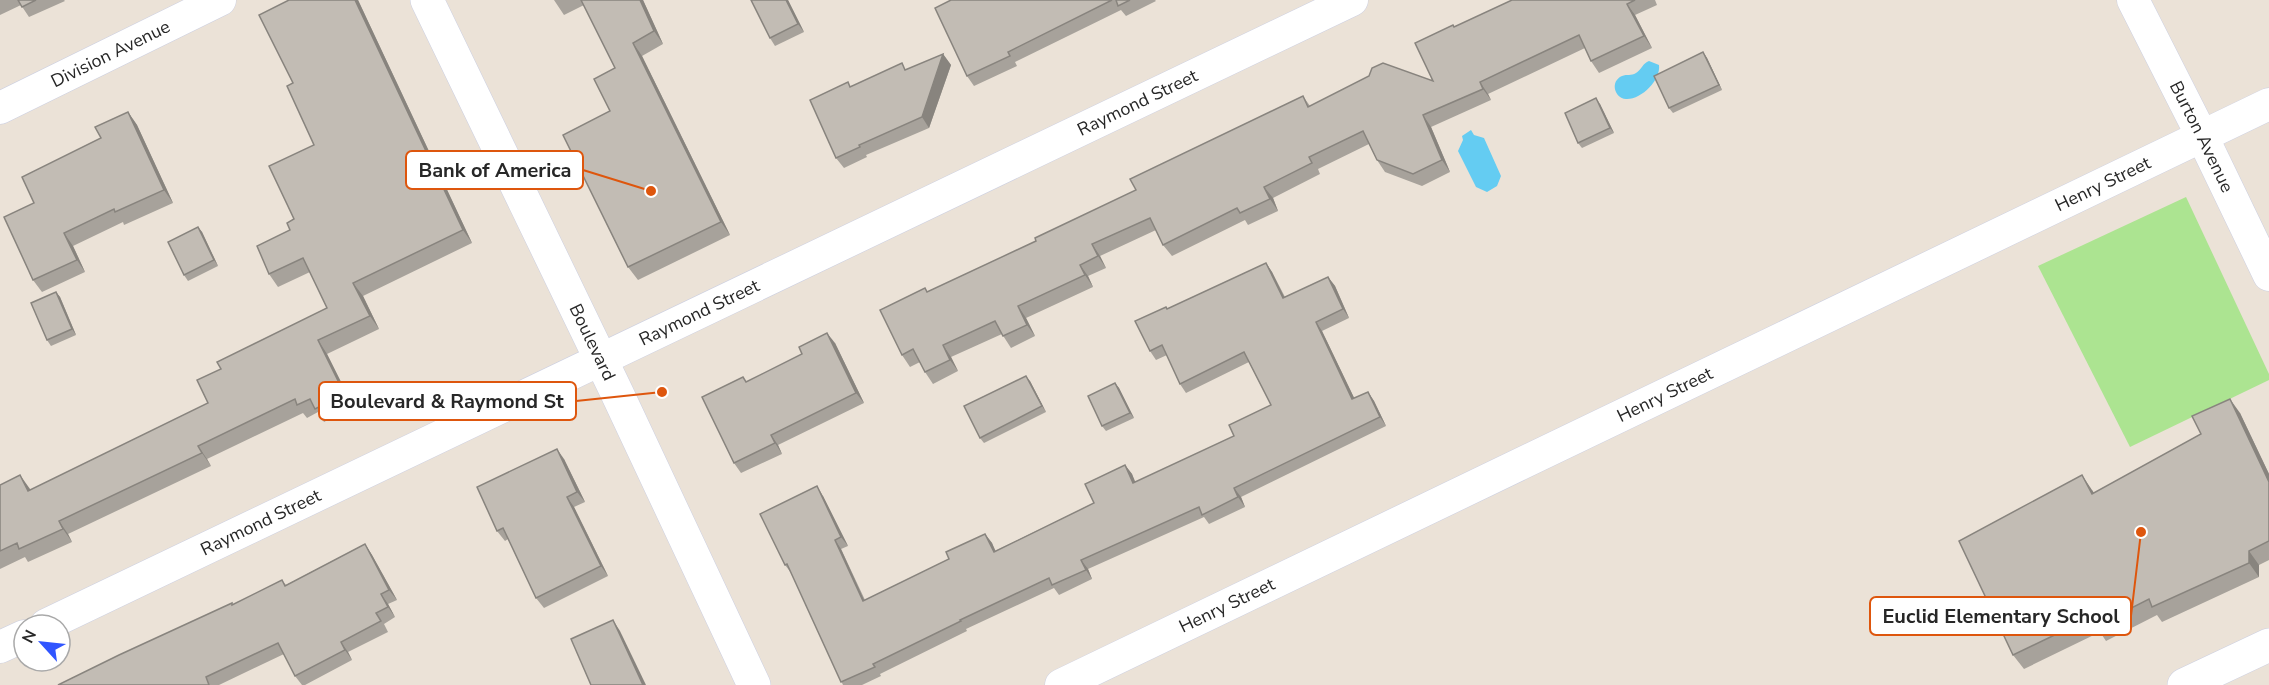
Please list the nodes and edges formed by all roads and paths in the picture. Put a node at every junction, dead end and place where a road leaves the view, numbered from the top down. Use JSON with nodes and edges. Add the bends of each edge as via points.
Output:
{"nodes":[{"id":1,"x":220,"y":0,"type":"edge"},
{"id":2,"x":428,"y":0,"type":"edge"},
{"id":3,"x":1352,"y":0,"type":"edge"},
{"id":4,"x":2133,"y":0,"type":"edge"},
{"id":5,"x":2269,"y":104,"type":"edge"},
{"id":6,"x":0,"y":108,"type":"edge"},
{"id":7,"x":2202,"y":136,"type":"junction"},
{"id":8,"x":2269,"y":275,"type":"edge"},
{"id":9,"x":601,"y":361,"type":"junction"},
{"id":10,"x":71,"y":613,"type":"edge"},
{"id":11,"x":2269,"y":645,"type":"edge"},
{"id":12,"x":754,"y":685,"type":"edge"},
{"id":13,"x":1061,"y":685,"type":"edge"},
{"id":14,"x":2184,"y":685,"type":"edge"}],
"edges":[{"from":1,"to":6,"type":"street","name":"Division Avenue"},
{"from":2,"to":9,"type":"street","name":"Boulevard"},
{"from":3,"to":9,"type":"street","name":"Raymond Street"},
{"from":4,"to":7,"type":"street","name":"Burton Avenue"},
{"from":5,"to":7,"type":"street","name":"Henry Street"},
{"from":7,"to":8,"type":"street","name":"Burton Avenue"},
{"from":7,"to":13,"type":"street","name":"Henry Street"},
{"from":9,"to":10,"type":"street","name":"Raymond Street"},
{"from":9,"to":12,"type":"street","name":"Boulevard"},
{"from":11,"to":14,"type":"street"}]}
